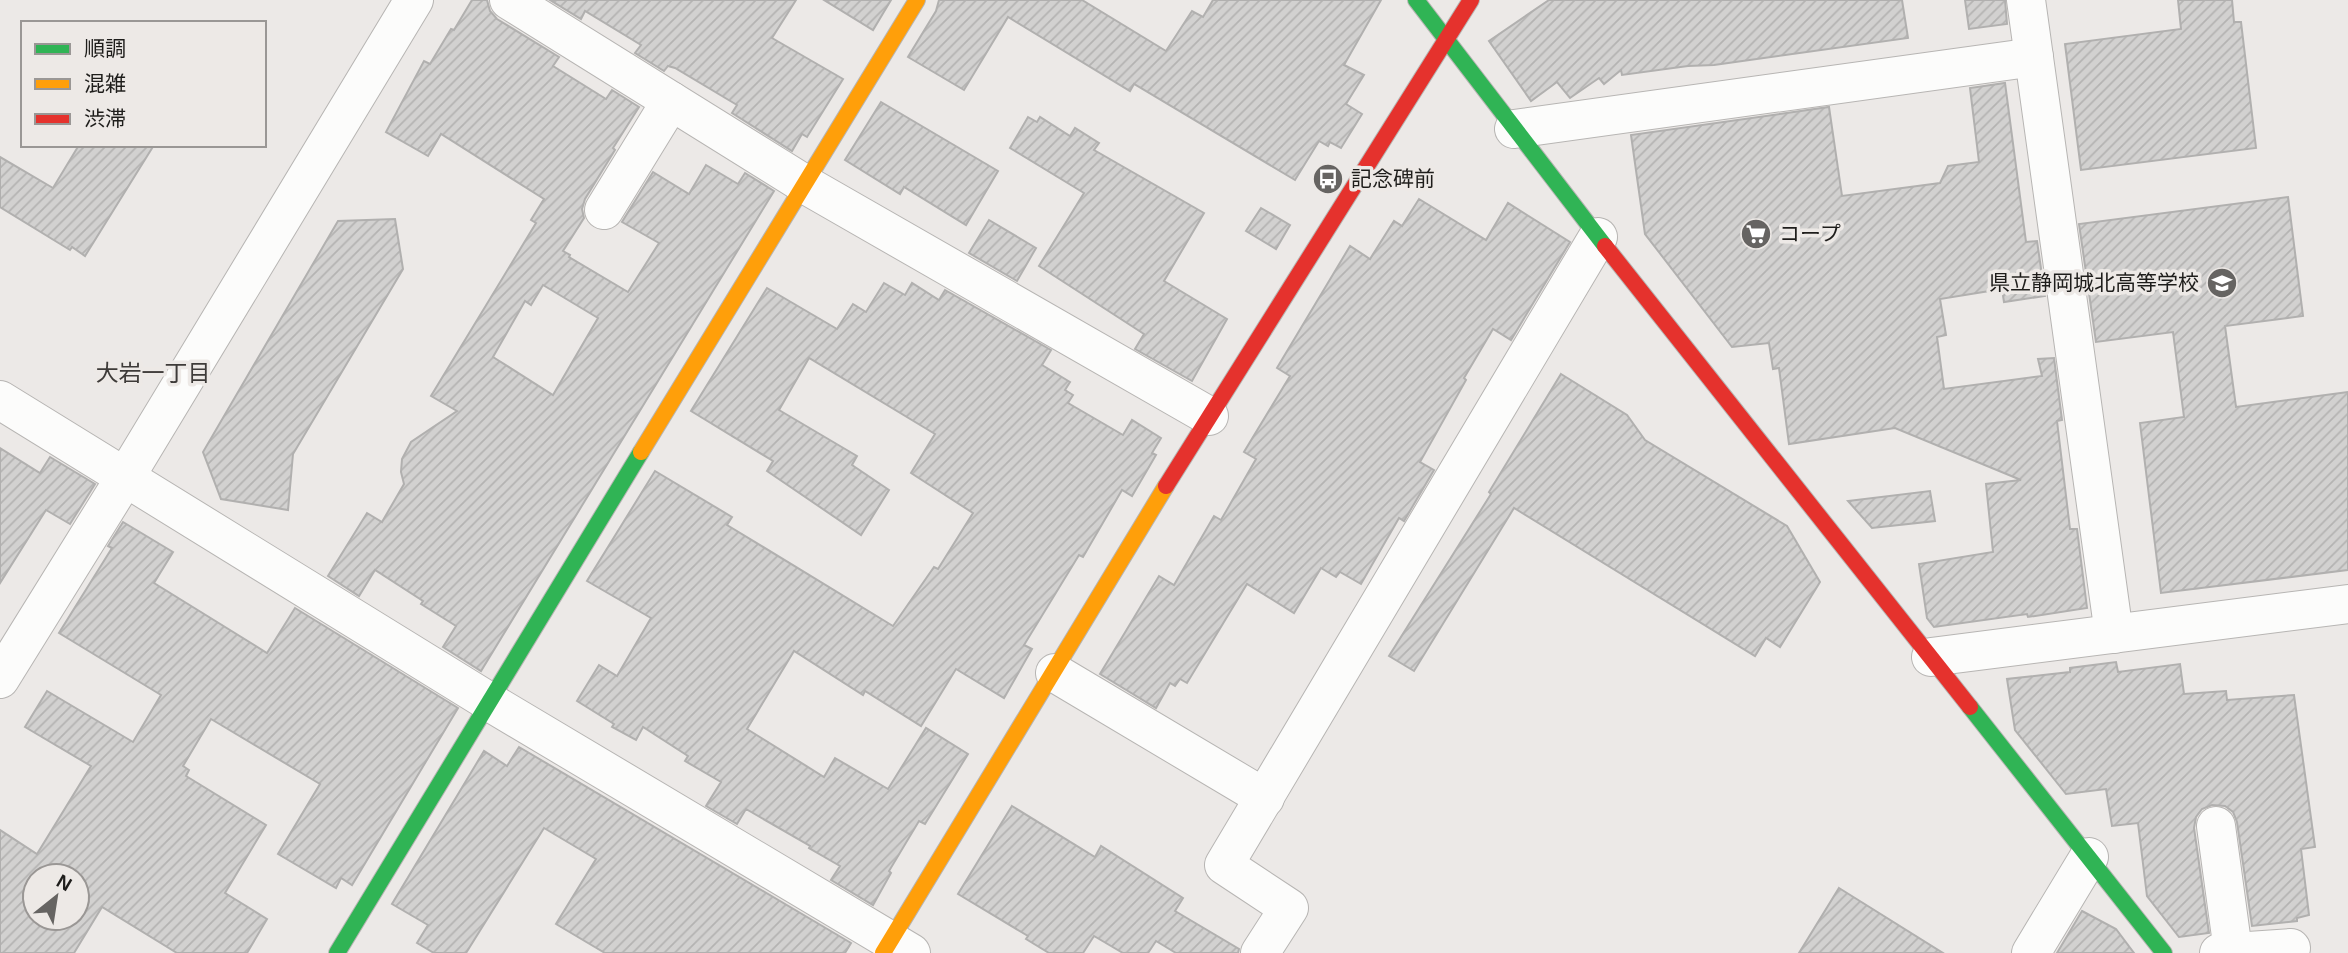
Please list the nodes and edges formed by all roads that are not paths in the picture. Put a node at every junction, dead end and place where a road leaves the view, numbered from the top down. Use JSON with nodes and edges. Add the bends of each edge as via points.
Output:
{"nodes":[{"id":1,"x":414,"y":0,"type":"edge"},
{"id":2,"x":509,"y":0,"type":"edge"},
{"id":3,"x":917,"y":0,"type":"edge"},
{"id":4,"x":1416,"y":0,"type":"edge"},
{"id":5,"x":1471,"y":0,"type":"edge"},
{"id":6,"x":2026,"y":0,"type":"edge"},
{"id":7,"x":1447,"y":39,"type":"junction"},
{"id":8,"x":2034,"y":57,"type":"junction"},
{"id":9,"x":671,"y":101,"type":"junction"},
{"id":10,"x":1514,"y":129,"type":"junction"},
{"id":11,"x":806,"y":184,"type":"junction"},
{"id":12,"x":604,"y":210,"type":"dead end"},
{"id":13,"x":1598,"y":237,"type":"junction"},
{"id":14,"x":0,"y":400,"type":"edge"},
{"id":15,"x":1209,"y":416,"type":"junction"},
{"id":16,"x":126,"y":476,"type":"junction"},
{"id":17,"x":2348,"y":604,"type":"edge"},
{"id":18,"x":2114,"y":634,"type":"junction"},
{"id":19,"x":1931,"y":657,"type":"junction"},
{"id":20,"x":1055,"y":673,"type":"junction"},
{"id":21,"x":0,"y":679,"type":"edge"},
{"id":22,"x":488,"y":701,"type":"junction"},
{"id":23,"x":1265,"y":798,"type":"junction"},
{"id":24,"x":2216,"y":826,"type":"dead end"},
{"id":25,"x":2089,"y":858,"type":"junction"},
{"id":26,"x":2291,"y":948,"type":"dead end"},
{"id":27,"x":895,"y":949,"type":"edge"},
{"id":28,"x":2226,"y":952,"type":"edge"},
{"id":29,"x":337,"y":953,"type":"edge"},
{"id":30,"x":1260,"y":953,"type":"edge"},
{"id":31,"x":2031,"y":953,"type":"edge"},
{"id":32,"x":2164,"y":953,"type":"edge"}],
"edges":[{"from":1,"to":16,"type":"street"},
{"from":2,"to":9,"type":"street"},
{"from":3,"to":11,"type":"street"},
{"from":4,"to":7,"type":"street"},
{"from":5,"to":7,"type":"street"},
{"from":6,"to":8,"type":"street"},
{"from":7,"to":10,"type":"street"},
{"from":7,"to":15,"type":"street"},
{"from":8,"to":10,"type":"street"},
{"from":8,"to":18,"type":"street"},
{"from":9,"to":11,"type":"street"},
{"from":9,"to":12,"type":"street"},
{"from":10,"to":13,"type":"street"},
{"from":11,"to":15,"type":"street"},
{"from":11,"to":22,"type":"street"},
{"from":13,"to":19,"type":"street"},
{"from":13,"to":23,"type":"street"},
{"from":14,"to":16,"type":"street"},
{"from":15,"to":20,"type":"street"},
{"from":16,"to":21,"type":"street"},
{"from":16,"to":22,"type":"street"},
{"from":17,"to":18,"type":"street"},
{"from":18,"to":19,"type":"street"},
{"from":19,"to":25,"type":"street"},
{"from":20,"to":23,"type":"street"},
{"from":20,"to":27,"type":"street"},
{"from":22,"to":27,"type":"street"},
{"from":22,"to":29,"type":"street"},
{"from":23,"to":30,"type":"street","via":[[1224,865],[1289,908]]},
{"from":24,"to":28,"type":"street"},
{"from":25,"to":31,"type":"street"},
{"from":25,"to":32,"type":"street"},
{"from":26,"to":28,"type":"street"}]}
